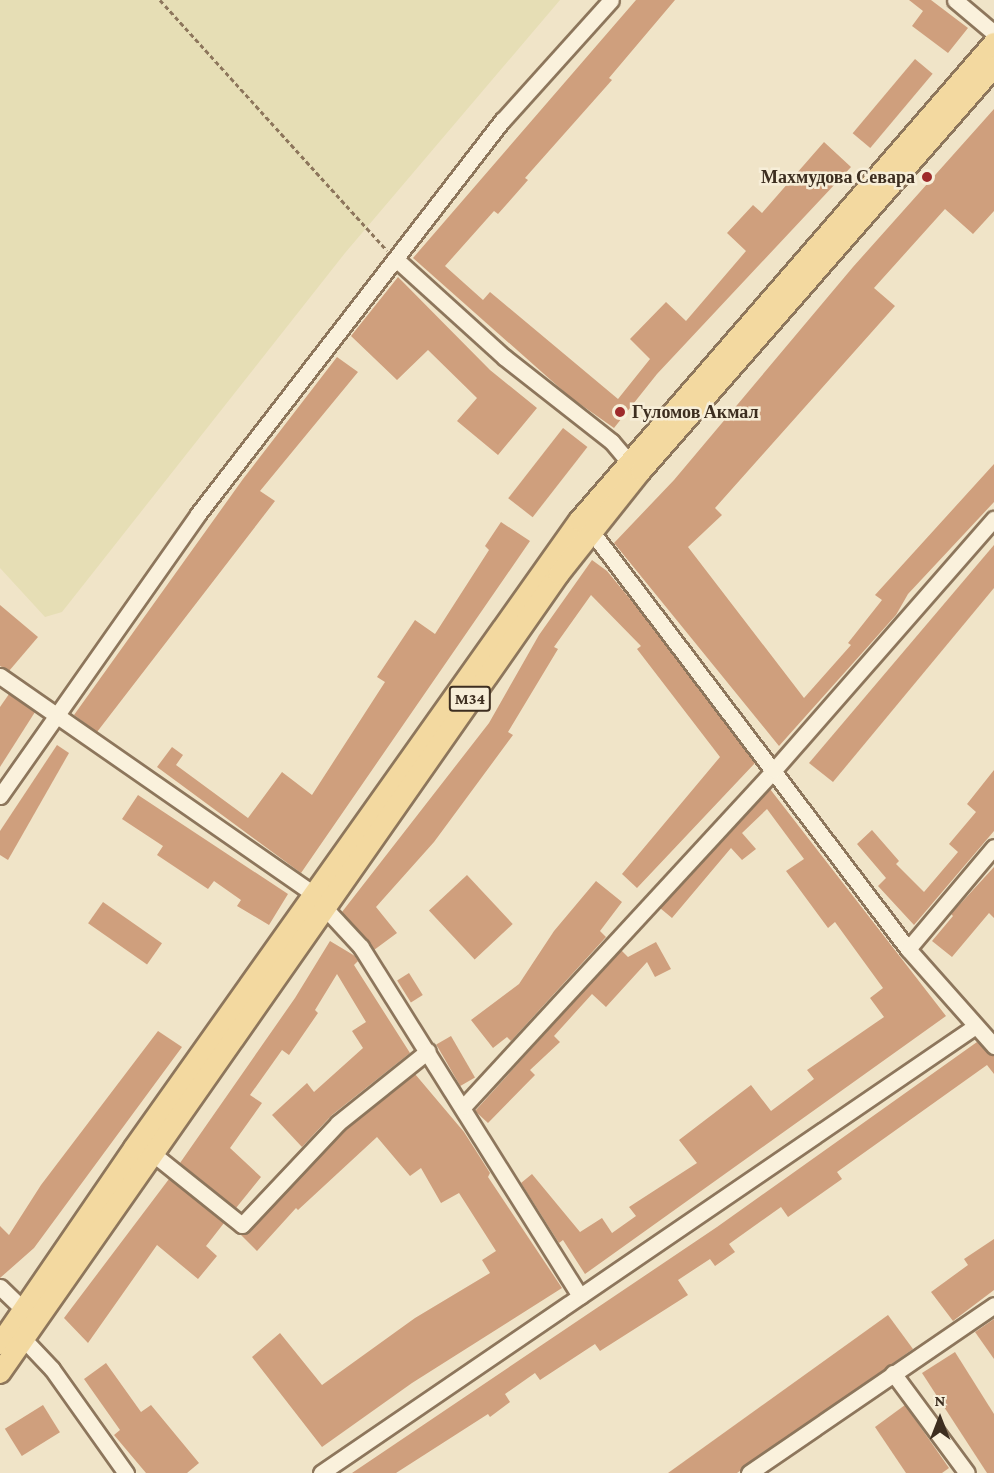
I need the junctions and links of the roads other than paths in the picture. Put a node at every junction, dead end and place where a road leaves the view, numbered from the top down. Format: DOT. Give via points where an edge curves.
graph roads {
  1 [pos="611,0"];
  2 [pos="955,0"];
  3 [pos="994,33"];
  4 [pos="994,43"];
  5 [pos="994,67"];
  6 [pos="397,260"];
  7 [pos="628,461"];
  8 [pos="994,519"];
  9 [pos="592,531"];
  10 [pos="0,676"];
  11 [pos="55,718"];
  12 [pos="774,770"];
  13 [pos="0,796"];
  14 [pos="994,847"];
  15 [pos="319,901"];
  16 [pos="908,949"];
  17 [pos="974,1027"];
  18 [pos="994,1046"];
  19 [pos="428,1051"];
  20 [pos="464,1107"];
  21 [pos="152,1153"];
  22 [pos="0,1287"];
  23 [pos="580,1296"];
  24 [pos="994,1305"];
  25 [pos="24,1310"];
  26 [pos="18,1332"];
  27 [pos="0,1344"];
  28 [pos="0,1373"];
  29 [pos="893,1373"];
  30 [pos="760,1470"];
  31 [pos="126,1473"];
  32 [pos="321,1473"];
  33 [pos="967,1473"];
  1 -- 6 [label="street" via="503,120"];
  2 -- 3 [label="street"];
  4 -- 7 [label="main road, M34"];
  5 -- 9 [label="main road, M34"];
  6 -- 7 [label="street" via="504,357 612,442"];
  6 -- 11 [label="street" via="198,514"];
  7 -- 15 [label="main road, M34" via="547,564"];
  8 -- 12 [label="street"];
  9 -- 12 [label="street"];
  9 -- 15 [label="main road, M34"];
  10 -- 11 [label="street"];
  11 -- 13 [label="street"];
  11 -- 15 [label="street"];
  12 -- 16 [label="street"];
  12 -- 20 [label="street"];
  14 -- 16 [label="street"];
  15 -- 19 [label="street" via="361,947"];
  15 -- 21 [label="main road, M34"];
  15 -- 25 [label="main road, M34"];
  16 -- 17 [label="street"];
  17 -- 18 [label="street"];
  17 -- 23 [label="street"];
  19 -- 20 [label="street"];
  19 -- 21 [label="street" via="338,1123 242,1225"];
  20 -- 23 [label="street"];
  21 -- 26 [label="main road, M34"];
  22 -- 25 [label="street"];
  23 -- 32 [label="street"];
  24 -- 29 [label="street"];
  25 -- 26 [label="main road, M34"];
  26 -- 27 [label="main road, M34"];
  26 -- 28 [label="main road, M34"];
  26 -- 31 [label="street"];
  29 -- 30 [label="street"];
  29 -- 33 [label="street"];
}
